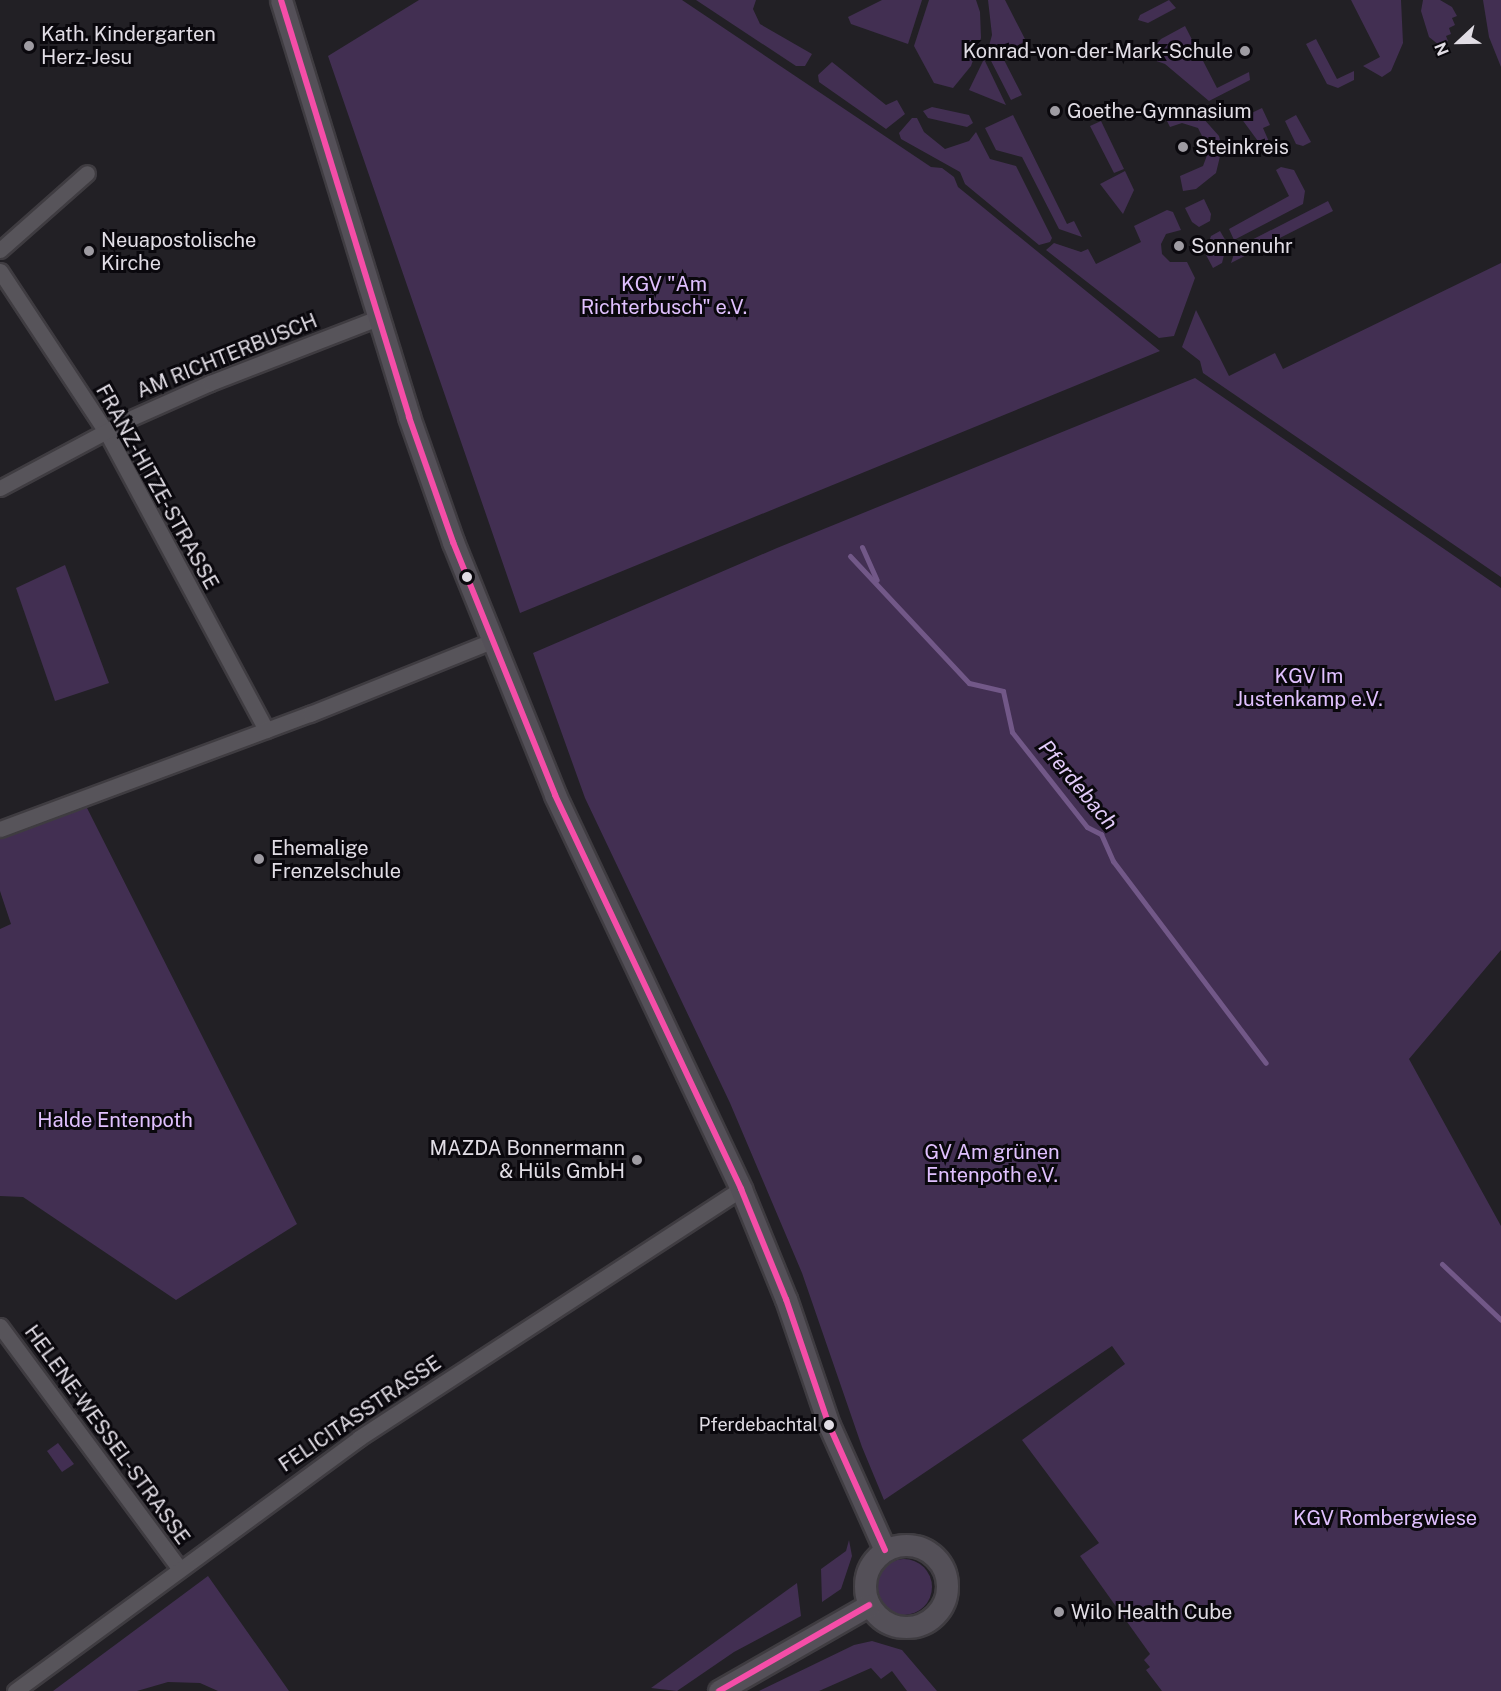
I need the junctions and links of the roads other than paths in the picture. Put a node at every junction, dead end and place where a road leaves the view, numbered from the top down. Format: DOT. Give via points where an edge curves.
graph roads {
  1 [pos="281,0"];
  2 [pos="87,173"];
  3 [pos="0,250"];
  4 [pos="0,271"];
  5 [pos="378,318"];
  6 [pos="107,433"];
  7 [pos="0,488"];
  8 [pos="494,640"];
  9 [pos="266,730"];
  10 [pos="0,828"];
  11 [pos="741,1189"];
  12 [pos="0,1326"];
  13 [pos="885,1550"];
  14 [pos="180,1569"];
  15 [pos="869,1605"];
  16 [pos="15,1691"];
  17 [pos="720,1691"];
  1 -- 5 [label="main road"];
  2 -- 3 [label="street"];
  4 -- 6 [label="street, FRANZ-HITZE-STRASSE"];
  5 -- 6 [label="street, AM RICHTERBUSCH" via="210,382"];
  5 -- 8 [label="main road" via="440,506"];
  6 -- 7 [label="street, AM RICHTERBUSCH"];
  6 -- 9 [label="street, FRANZ-HITZE-STRASSE"];
  8 -- 9 [label="street"];
  8 -- 11 [label="main road" via="555,795"];
  9 -- 10 [label="street"];
  11 -- 13 [label="main road" via="786,1299 829,1425"];
  11 -- 14 [label="street, FELICITASSTRASSE" via="359,1438"];
  12 -- 14 [label="street, HELENE-WESSEL-STRASSE"];
  13 -- 15 [label="main road" via="867,1572 864,1583"];
  13 -- 15 [label="main road" via="915,1546 934,1556 945,1575 946,1596 927,1621 907,1627 885,1622"];
  14 -- 16 [label="street, FELICITASSTRASSE"];
  15 -- 17 [label="main road"];
}
